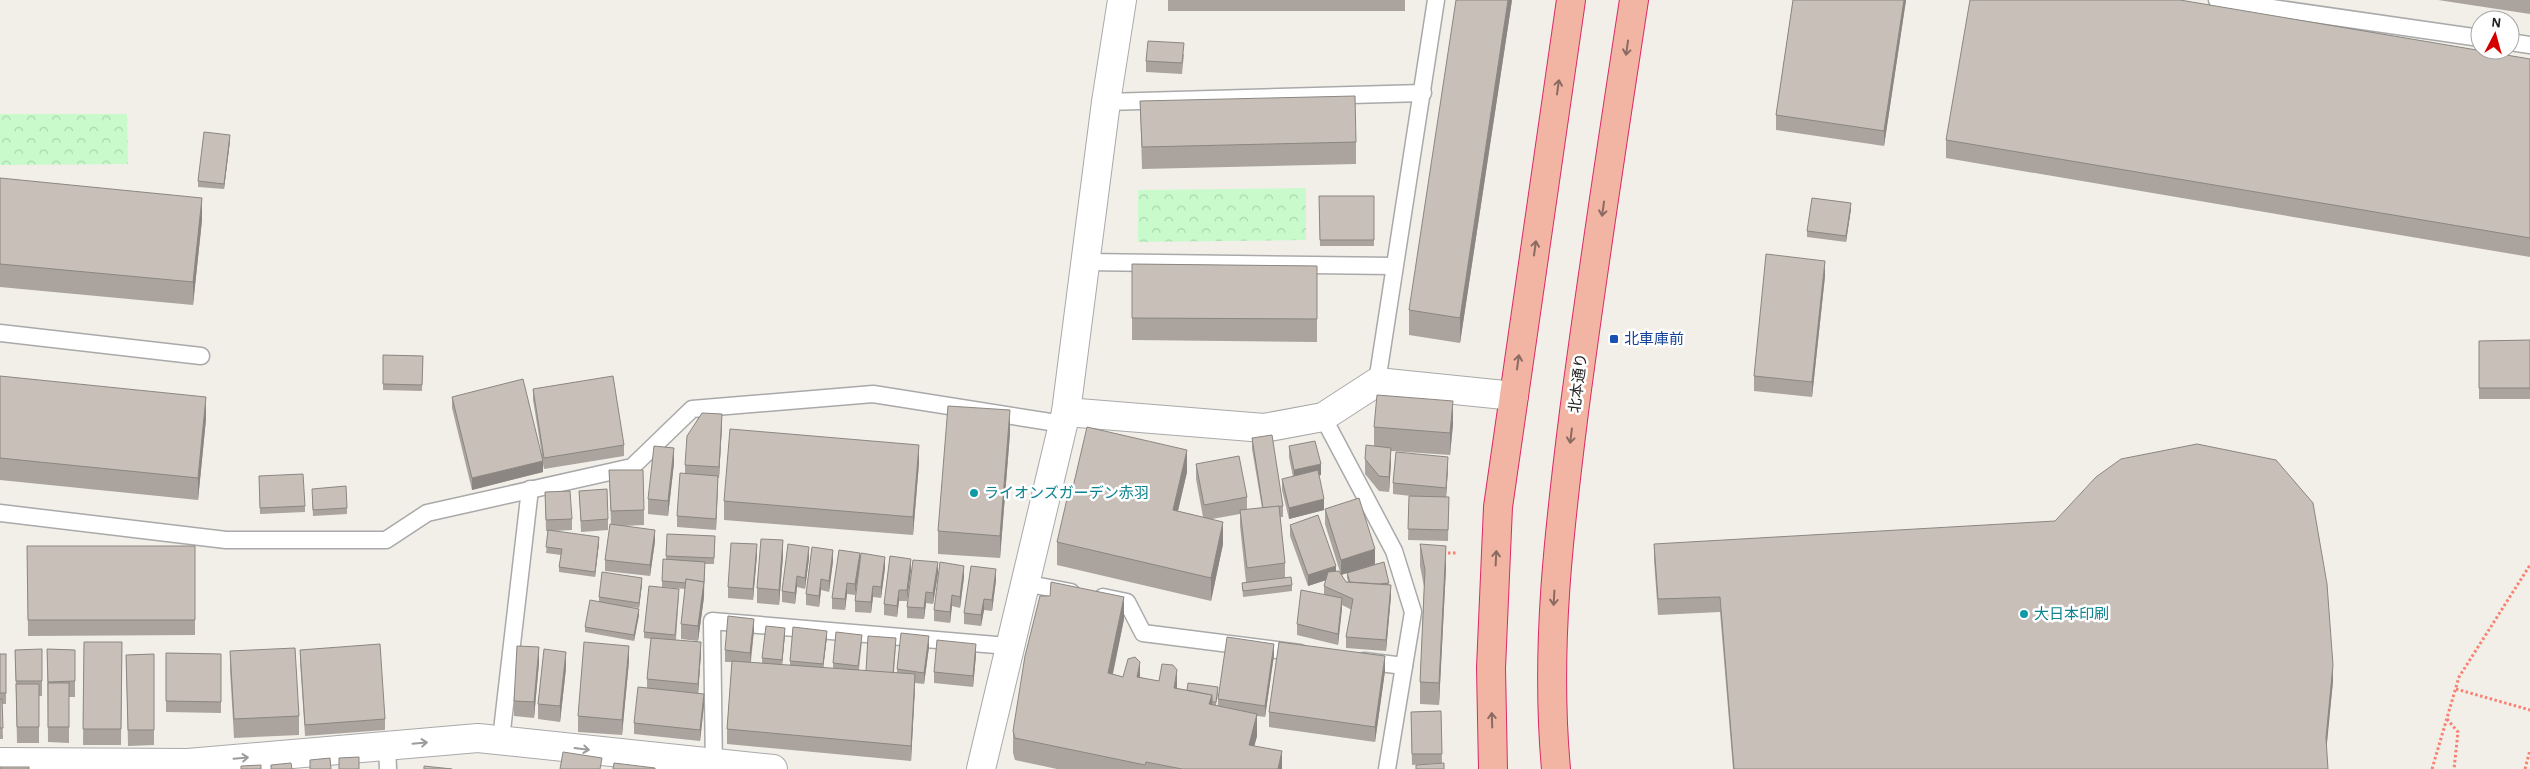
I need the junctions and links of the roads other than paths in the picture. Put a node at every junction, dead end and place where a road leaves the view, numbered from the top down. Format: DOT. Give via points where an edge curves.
graph roads {
  1 [pos="1122,0"];
  2 [pos="1436,0"];
  3 [pos="1570,0"];
  4 [pos="1634,0"];
  5 [pos="2217,0"];
  6 [pos="2470,37"];
  7 [pos="1423,93"];
  8 [pos="1106,102"];
  9 [pos="1085,262"];
  10 [pos="1394,266"];
  11 [pos="0,333"];
  12 [pos="201,356"];
  13 [pos="1377,382"];
  14 [pos="1514,396"];
  15 [pos="1323,416"];
  16 [pos="1064,418"];
  17 [pos="530,489"];
  18 [pos="0,514"];
  19 [pos="1024,583"];
  20 [pos="1008,646"];
  21 [pos="1317,655"];
  22 [pos="1346,658"];
  23 [pos="1404,666"];
  24 [pos="501,740"];
  25 [pos="387,757"];
  26 [pos="0,762"];
  27 [pos="165,766"];
  28 [pos="713,766"];
  29 [pos="773,769"];
  30 [pos="981,769"];
  31 [pos="1388,769"];
  32 [pos="1494,769"];
  33 [pos="1556,769"];
  1 -- 8 [label="street"];
  2 -- 7 [label="lane"];
  14 -- 3 [label="highway, one-way"];
  4 -- 33 [label="highway, 北本通り, one-way" via="1584,336 1555,570 1552,655"];
  5 -- 6 [label="lane"];
  7 -- 8 [label="lane"];
  7 -- 10 [label="lane"];
  8 -- 9 [label="street"];
  9 -- 10 [label="lane"];
  9 -- 16 [label="street"];
  10 -- 13 [label="lane"];
  11 -- 12 [label="lane"];
  13 -- 14 [label="street"];
  13 -- 15 [label="street"];
  32 -- 14 [label="highway, one-way" via="1491,668 1498,507"];
  15 -- 16 [label="street" via="1264,428"];
  15 -- 23 [label="lane" via="1394,550 1413,612"];
  16 -- 17 [label="lane" via="873,394 692,409 632,467"];
  16 -- 19 [label="street"];
  17 -- 18 [label="lane" via="427,512 386,540 226,540"];
  17 -- 24 [label="lane"];
  19 -- 20 [label="street"];
  19 -- 21 [label="lane" via="1126,602 1143,633"];
  20 -- 28 [label="lane" via="712,621"];
  20 -- 30 [label="street"];
  22 -- 23 [label="lane"];
  23 -- 31 [label="lane"];
  25 -- 24 [label="street, one-way" via="478,738"];
  24 -- 28 [label="street, one-way"];
  27 -- 25 [label="street, one-way"];
  26 -- 27 [label="street"];
  28 -- 29 [label="street"];
}
